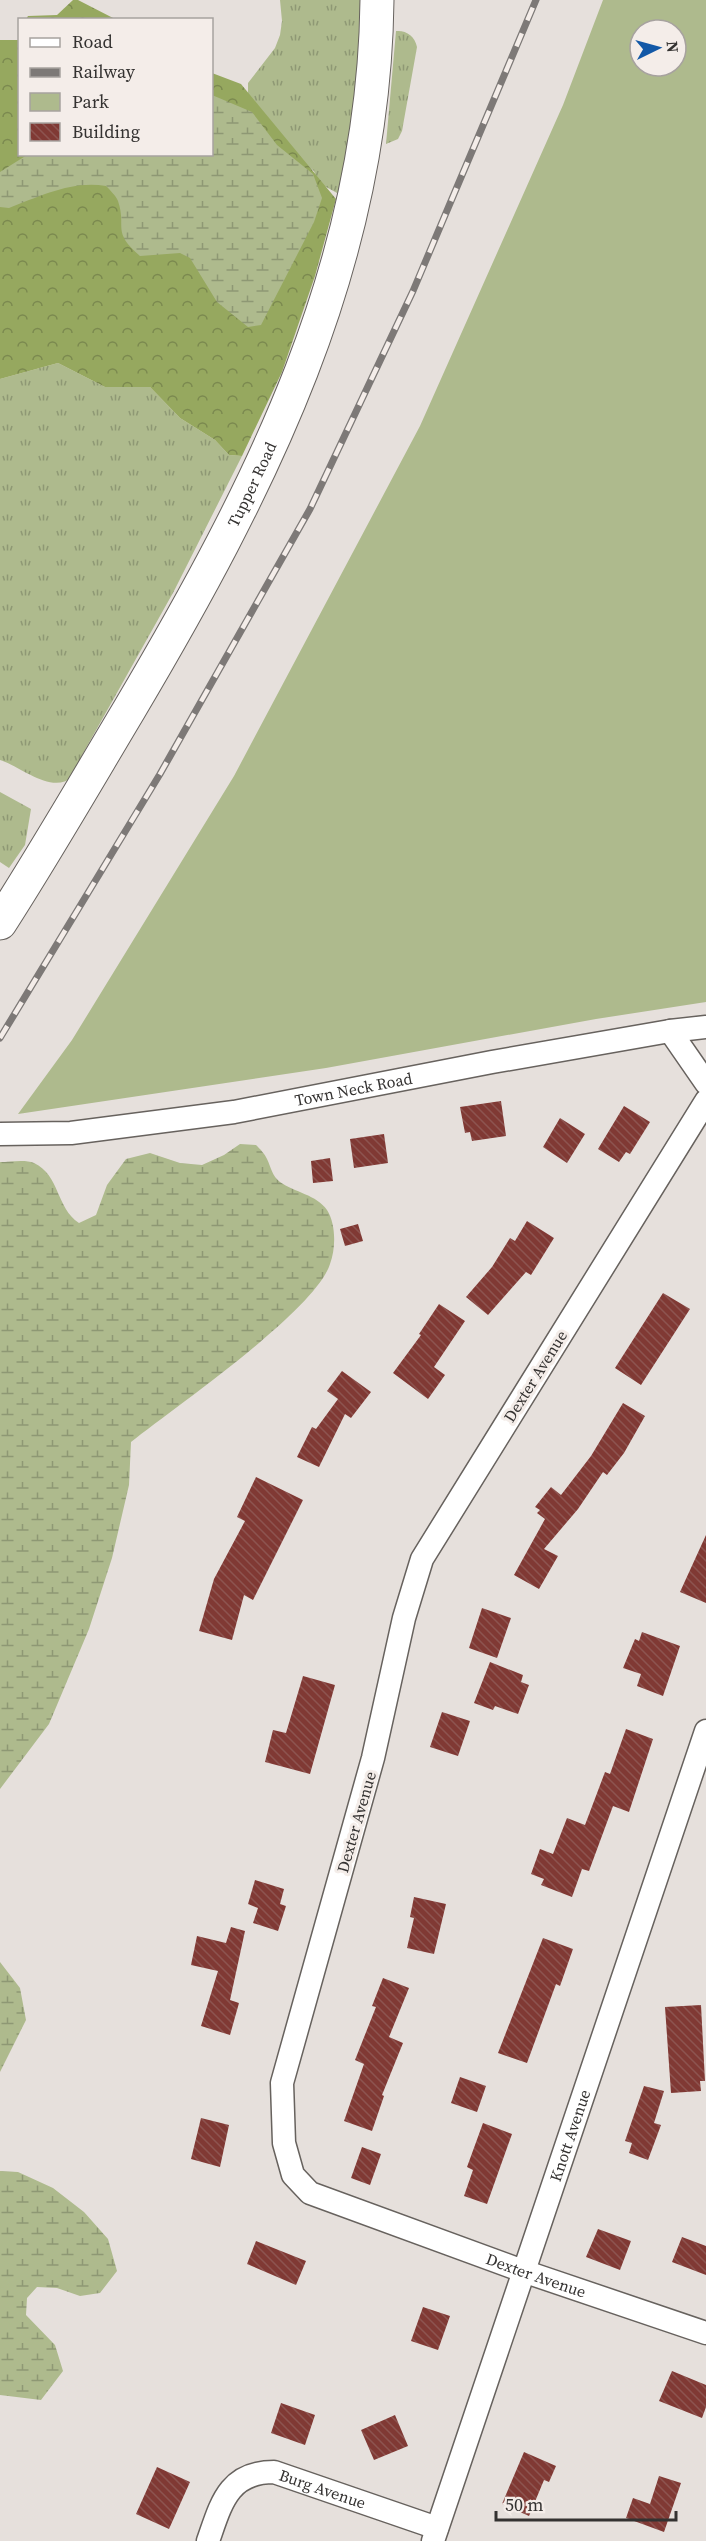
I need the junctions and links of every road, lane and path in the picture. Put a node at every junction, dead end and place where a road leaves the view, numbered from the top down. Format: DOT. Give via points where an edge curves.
graph roads {
  1 [pos="377,0"];
  2 [pos="0,923"];
  3 [pos="706,1027"];
  4 [pos="670,1031"];
  5 [pos="706,1083"];
  6 [pos="706,1101"];
  7 [pos="0,1134"];
  8 [pos="706,1731"];
  9 [pos="523,2271"];
  10 [pos="706,2333"];
  11 [pos="435,2535"];
  12 [pos="208,2541"];
  1 -- 2 [label="main road, Tupper Road" via="370,100 352,213 329,299 280,424 155,666"];
  3 -- 4 [label="street, Town Neck Road"];
  4 -- 5 [label="street"];
  4 -- 7 [label="street, Town Neck Road" via="234,1112 70,1133"];
  6 -- 9 [label="street, Dexter Avenue" via="422,1559 404,1618 370,1770 282,2083 284,2143 292,2175 310,2193"];
  8 -- 9 [label="street, Knott Avenue"];
  9 -- 10 [label="street, Dexter Avenue"];
  9 -- 11 [label="street, Knott Avenue"];
  11 -- 12 [label="street, Burg Avenue" via="274,2472 257,2472 242,2478 230,2490"];
}
